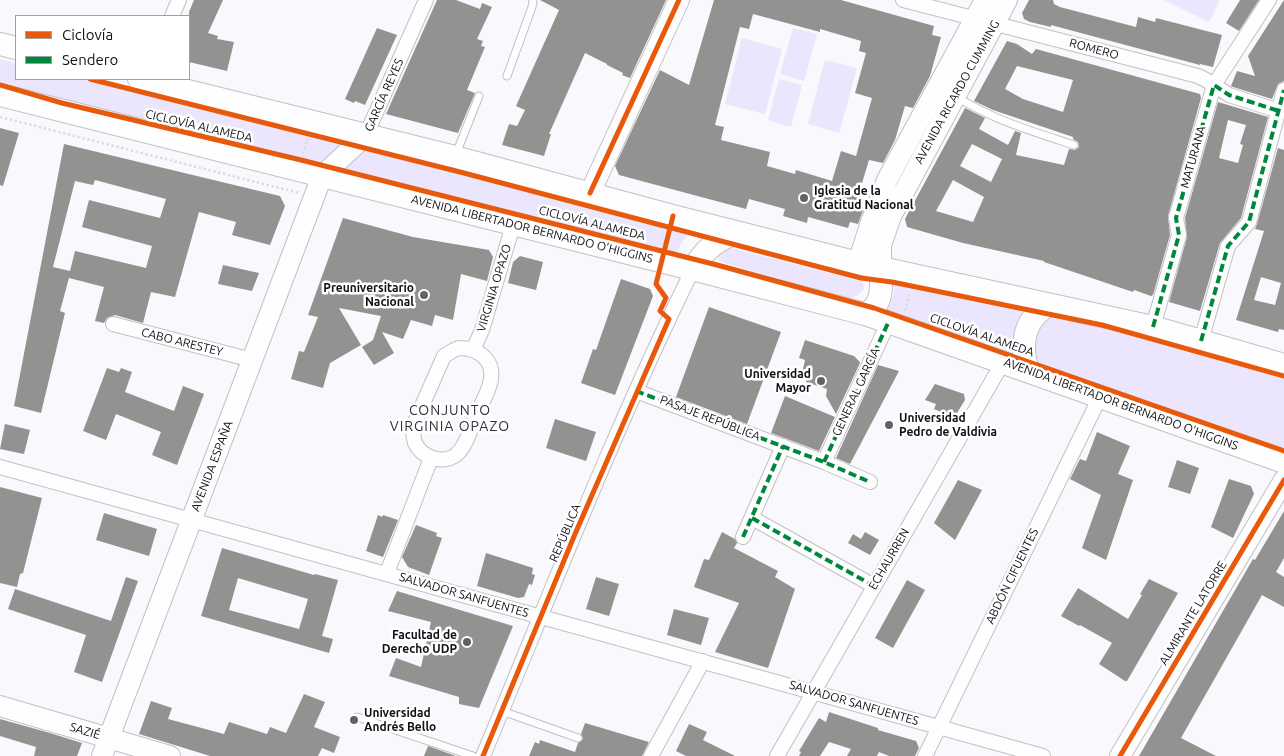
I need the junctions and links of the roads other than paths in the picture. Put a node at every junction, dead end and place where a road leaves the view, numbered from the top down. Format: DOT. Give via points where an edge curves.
graph roads {
  1 [pos="179,0"];
  2 [pos="426,0"];
  3 [pos="532,0"];
  4 [pos="679,0"];
  5 [pos="903,0"];
  6 [pos="985,0"];
  7 [pos="1007,0"];
  8 [pos="1269,0"];
  9 [pos="172,15"];
  10 [pos="975,18"];
  11 [pos="994,24"];
  12 [pos="0,44"];
  13 [pos="15,48"];
  14 [pos="508,76"];
  15 [pos="147,80"];
  16 [pos="1214,85"];
  17 [pos="937,86"];
  18 [pos="1284,90"];
  19 [pos="0,96"];
  20 [pos="479,96"];
  21 [pos="954,96"];
  22 [pos="1279,111"];
  23 [pos="366,135"];
  24 [pos="1074,145"];
  25 [pos="455,157"];
  26 [pos="322,176"];
  27 [pos="590,193"];
  28 [pos="513,225"];
  29 [pos="738,233"];
  30 [pos="858,263"];
  31 [pos="881,268"];
  32 [pos="694,269"];
  33 [pos="1049,305"];
  34 [pos="865,314"];
  35 [pos="889,321"];
  36 [pos="113,324"];
  37 [pos="1152,327"];
  38 [pos="1201,341"];
  39 [pos="473,350"];
  40 [pos="252,360"];
  41 [pos="1003,362"];
  42 [pos="1284,365"];
  43 [pos="1028,371"];
  44 [pos="636,391"];
  45 [pos="1100,397"];
  46 [pos="783,446"];
  47 [pos="431,458"];
  48 [pos="824,462"];
  49 [pos="1284,462"];
  50 [pos="0,467"];
  51 [pos="1284,480"];
  52 [pos="870,482"];
  53 [pos="752,518"];
  54 [pos="192,519"];
  55 [pos="743,537"];
  56 [pos="387,573"];
  57 [pos="874,586"];
  58 [pos="541,616"];
  59 [pos="703,661"];
  60 [pos="813,692"];
  61 [pos="0,706"];
  62 [pos="502,711"];
  63 [pos="357,717"];
  64 [pos="939,727"];
  65 [pos="578,738"];
  66 [pos="106,747"];
  67 [pos="170,756"];
  68 [pos="473,756"];
  69 [pos="483,756"];
  70 [pos="651,756"];
  71 [pos="778,756"];
  72 [pos="925,756"];
  73 [pos="1043,756"];
  74 [pos="1120,756"];
  1 -- 9 [label="street"];
  2 -- 23 [label="street, GARCÍA REYES"];
  3 -- 14 [label="lane"];
  4 -- 27 [label="street"];
  5 -- 10 [label="street, ROMERO"];
  6 -- 10 [label="street, AVENIDA RICARDO CUMMING"];
  7 -- 11 [label="street, AVENIDA RICARDO CUMMING"];
  8 -- 16 [label="street, MATURANA"];
  10 -- 11 [label="street, ROMERO"];
  10 -- 17 [label="street, AVENIDA RICARDO CUMMING"];
  11 -- 16 [label="street, ROMERO" via="1198,76"];
  11 -- 21 [label="street, AVENIDA RICARDO CUMMING"];
  12 -- 13 [label="main road"];
  15 -- 23 [label="main road"];
  16 -- 22 [label="street, ROMERO" via="1229,95"];
  16 -- 37 [label="street, MATURANA" via="1176,218 1179,235"];
  17 -- 21 [label="street"];
  17 -- 30 [label="street, AVENIDA RICARDO CUMMING" via="884,186"];
  18 -- 22 [label="street"];
  19 -- 26 [label="main road, AVENIDA LIBERTADOR BERNARDO O'HIGGINS"];
  20 -- 25 [label="lane"];
  21 -- 24 [label="lane" via="1017,126"];
  21 -- 31 [label="street, AVENIDA RICARDO CUMMING" via="886,226 880,248"];
  22 -- 38 [label="street" via="1248,222 1228,246"];
  23 -- 25 [label="main road"];
  23 -- 26 [label="street, GARCÍA REYES"];
  25 -- 27 [label="main road"];
  26 -- 28 [label="main road, AVENIDA LIBERTADOR BERNARDO O'HIGGINS"];
  26 -- 40 [label="street, AVENIDA ESPAÑA"];
  27 -- 29 [label="main road"];
  28 -- 32 [label="main road, AVENIDA LIBERTADOR BERNARDO O'HIGGINS"];
  28 -- 39 [label="street, VIRGINIA OPAZO"];
  29 -- 30 [label="main road"];
  29 -- 32 [label="main road" via="728,235 711,246"];
  30 -- 31 [label="main road"];
  31 -- 33 [label="main road"];
  31 -- 34 [label="main road" via="879,301"];
  32 -- 34 [label="main road, AVENIDA LIBERTADOR BERNARDO O'HIGGINS"];
  32 -- 44 [label="street, REPÚBLICA"];
  33 -- 37 [label="main road"];
  33 -- 43 [label="main road" via="1032,318 1025,333"];
  34 -- 35 [label="main road, AVENIDA LIBERTADOR BERNARDO O'HIGGINS"];
  35 -- 41 [label="main road, AVENIDA LIBERTADOR BERNARDO O'HIGGINS"];
  35 -- 48 [label="street, GENERAL GARCÍA"];
  36 -- 40 [label="street, CABO ARESTEY"];
  37 -- 38 [label="main road"];
  38 -- 42 [label="main road"];
  39 -- 47 [label="street" via="459,348 444,356 414,424 416,444"];
  39 -- 47 [label="street" via="491,367 491,382 458,454 443,459"];
  40 -- 54 [label="street, AVENIDA ESPAÑA"];
  41 -- 43 [label="main road, AVENIDA LIBERTADOR BERNARDO O'HIGGINS"];
  41 -- 57 [label="street, ECHAURREN"];
  43 -- 45 [label="main road, AVENIDA LIBERTADOR BERNARDO O'HIGGINS"];
  44 -- 46 [label="street, PASAJE REPÚBLICA"];
  44 -- 58 [label="street, REPÚBLICA"];
  45 -- 49 [label="main road, AVENIDA LIBERTADOR BERNARDO O'HIGGINS"];
  45 -- 64 [label="street, ABDÓN CIFUENTES"];
  46 -- 48 [label="street, PASAJE REPÚBLICA"];
  46 -- 53 [label="street"];
  47 -- 56 [label="street"];
  48 -- 52 [label="street, PASAJE REPÚBLICA"];
  50 -- 54 [label="street, SALVADOR SANFUENTES"];
  51 -- 74 [label="street, ALMIRANTE LATORRE"];
  53 -- 55 [label="street"];
  53 -- 57 [label="street"];
  54 -- 56 [label="street, SALVADOR SANFUENTES"];
  54 -- 66 [label="street, AVENIDA ESPAÑA"];
  56 -- 58 [label="street, SALVADOR SANFUENTES"];
  57 -- 60 [label="street, ECHAURREN"];
  58 -- 59 [label="street, SALVADOR SANFUENTES"];
  58 -- 62 [label="street, REPÚBLICA"];
  59 -- 60 [label="street, SALVADOR SANFUENTES"];
  59 -- 70 [label="street"];
  60 -- 64 [label="street, SALVADOR SANFUENTES"];
  60 -- 71 [label="street, ECHAURREN"];
  61 -- 66 [label="street, SAZIÉ"];
  62 -- 65 [label="lane"];
  62 -- 69 [label="street, REPÚBLICA"];
  63 -- 68 [label="lane"];
  64 -- 72 [label="street, ABDÓN CIFUENTES"];
  64 -- 73 [label="street, SALVADOR SANFUENTES"];
  66 -- 67 [label="street, SAZIÉ"];
}
